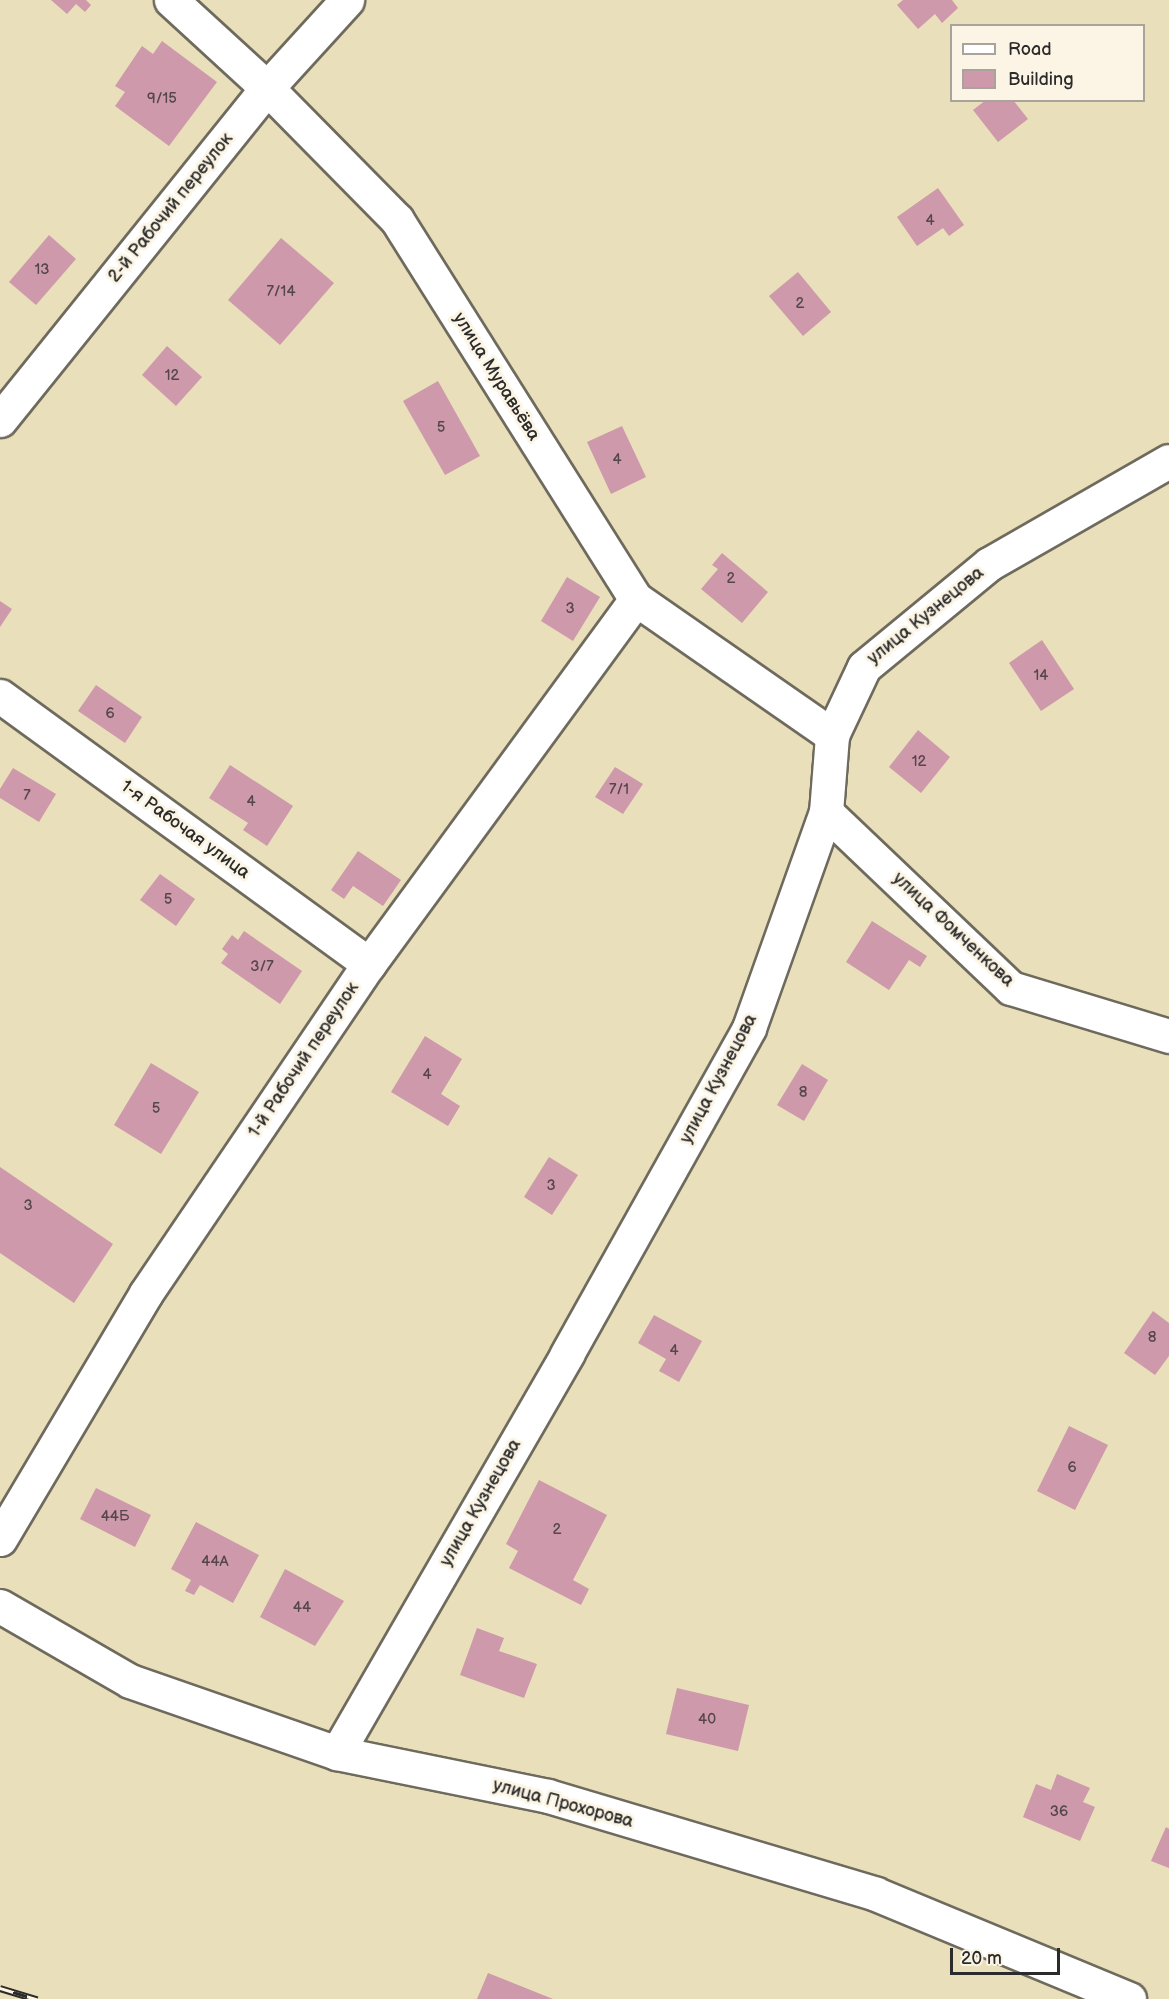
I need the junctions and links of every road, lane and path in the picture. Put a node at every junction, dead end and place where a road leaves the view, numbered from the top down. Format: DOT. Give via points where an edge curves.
graph roads {
  1 [pos="171,0"];
  2 [pos="347,0"];
  3 [pos="267,88"];
  4 [pos="0,420"];
  5 [pos="1169,461"];
  6 [pos="636,599"];
  7 [pos="0,696"];
  8 [pos="832,735"];
  9 [pos="826,812"];
  10 [pos="369,964"];
  11 [pos="1169,1036"];
  12 [pos="0,1539"];
  13 [pos="0,1606"];
  14 [pos="337,1753"];
  15 [pos="1129,1999"];
  1 -- 3 [label="street, улица Муравьёва"];
  2 -- 3 [label="street, 2-й Рабочий переулок"];
  3 -- 4 [label="street, 2-й Рабочий переулок"];
  3 -- 6 [label="street, улица Муравьёва" via="397,220"];
  5 -- 8 [label="street, улица Кузнецова" via="989,564 864,667"];
  6 -- 8 [label="street, улица Муравьёва"];
  6 -- 10 [label="street, 1-й Рабочий переулок"];
  7 -- 10 [label="street, 1-я Рабочая улица"];
  8 -- 9 [label="street, улица Кузнецова"];
  9 -- 11 [label="street, улица Фомченкова" via="1011,988"];
  9 -- 14 [label="street, улица Кузнецова" via="749,1028"];
  10 -- 12 [label="street, 1-й Рабочий переулок" via="146,1293"];
  13 -- 14 [label="street, улица Прохорова" via="130,1680"];
  14 -- 15 [label="street, улица Прохорова" via="548,1796 876,1894"];
}
